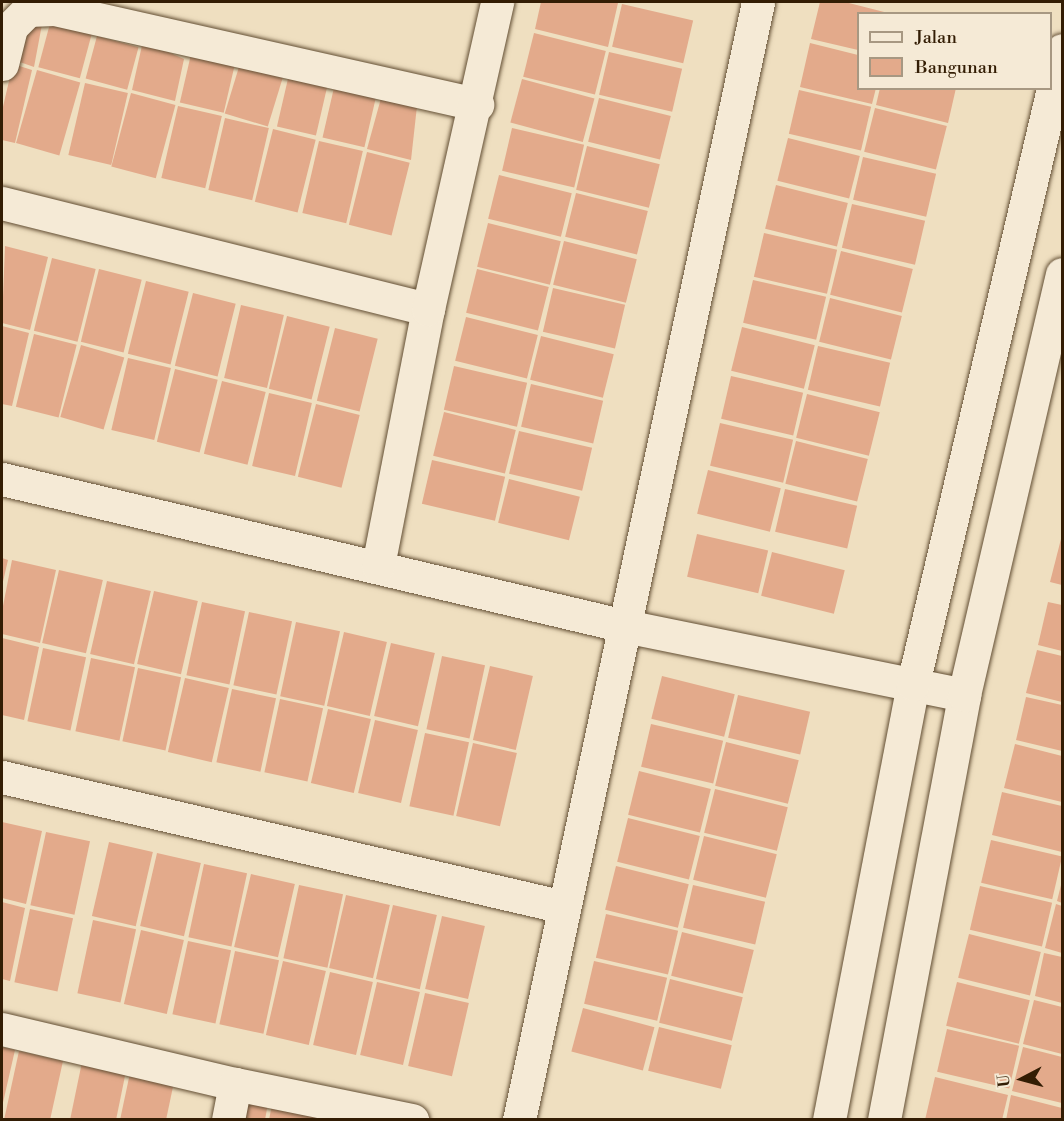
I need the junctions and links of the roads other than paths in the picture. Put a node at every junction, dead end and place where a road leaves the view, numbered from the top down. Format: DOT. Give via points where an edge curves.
graph roads {
  1 [pos="497,2"];
  2 [pos="758,2"];
  3 [pos="1062,50"];
  4 [pos="2,64"];
  5 [pos="477,104"];
  6 [pos="2,203"];
  7 [pos="1062,274"];
  8 [pos="429,309"];
  9 [pos="1052,361"];
  10 [pos="2,479"];
  11 [pos="378,566"];
  12 [pos="625,627"];
  13 [pos="913,684"];
  14 [pos="964,695"];
  15 [pos="2,777"];
  16 [pos="564,907"];
  17 [pos="2,1029"];
  18 [pos="235,1084"];
  19 [pos="228,1119"];
  20 [pos="412,1119"];
  21 [pos="519,1119"];
  22 [pos="829,1119"];
  23 [pos="884,1119"];
  1 -- 5 [label="street"];
  2 -- 12 [label="street"];
  3 -- 13 [label="street"];
  4 -- 5 [label="street" via="11,27 28,10 54,9"];
  5 -- 8 [label="street"];
  6 -- 8 [label="street"];
  7 -- 9 [label="street"];
  8 -- 11 [label="street"];
  9 -- 14 [label="street"];
  10 -- 11 [label="street"];
  11 -- 12 [label="street"];
  12 -- 13 [label="street"];
  12 -- 16 [label="street"];
  13 -- 14 [label="street"];
  13 -- 22 [label="street"];
  14 -- 23 [label="street"];
  15 -- 16 [label="street"];
  16 -- 21 [label="street"];
  17 -- 18 [label="street"];
  18 -- 19 [label="street"];
  18 -- 20 [label="street"];
}
